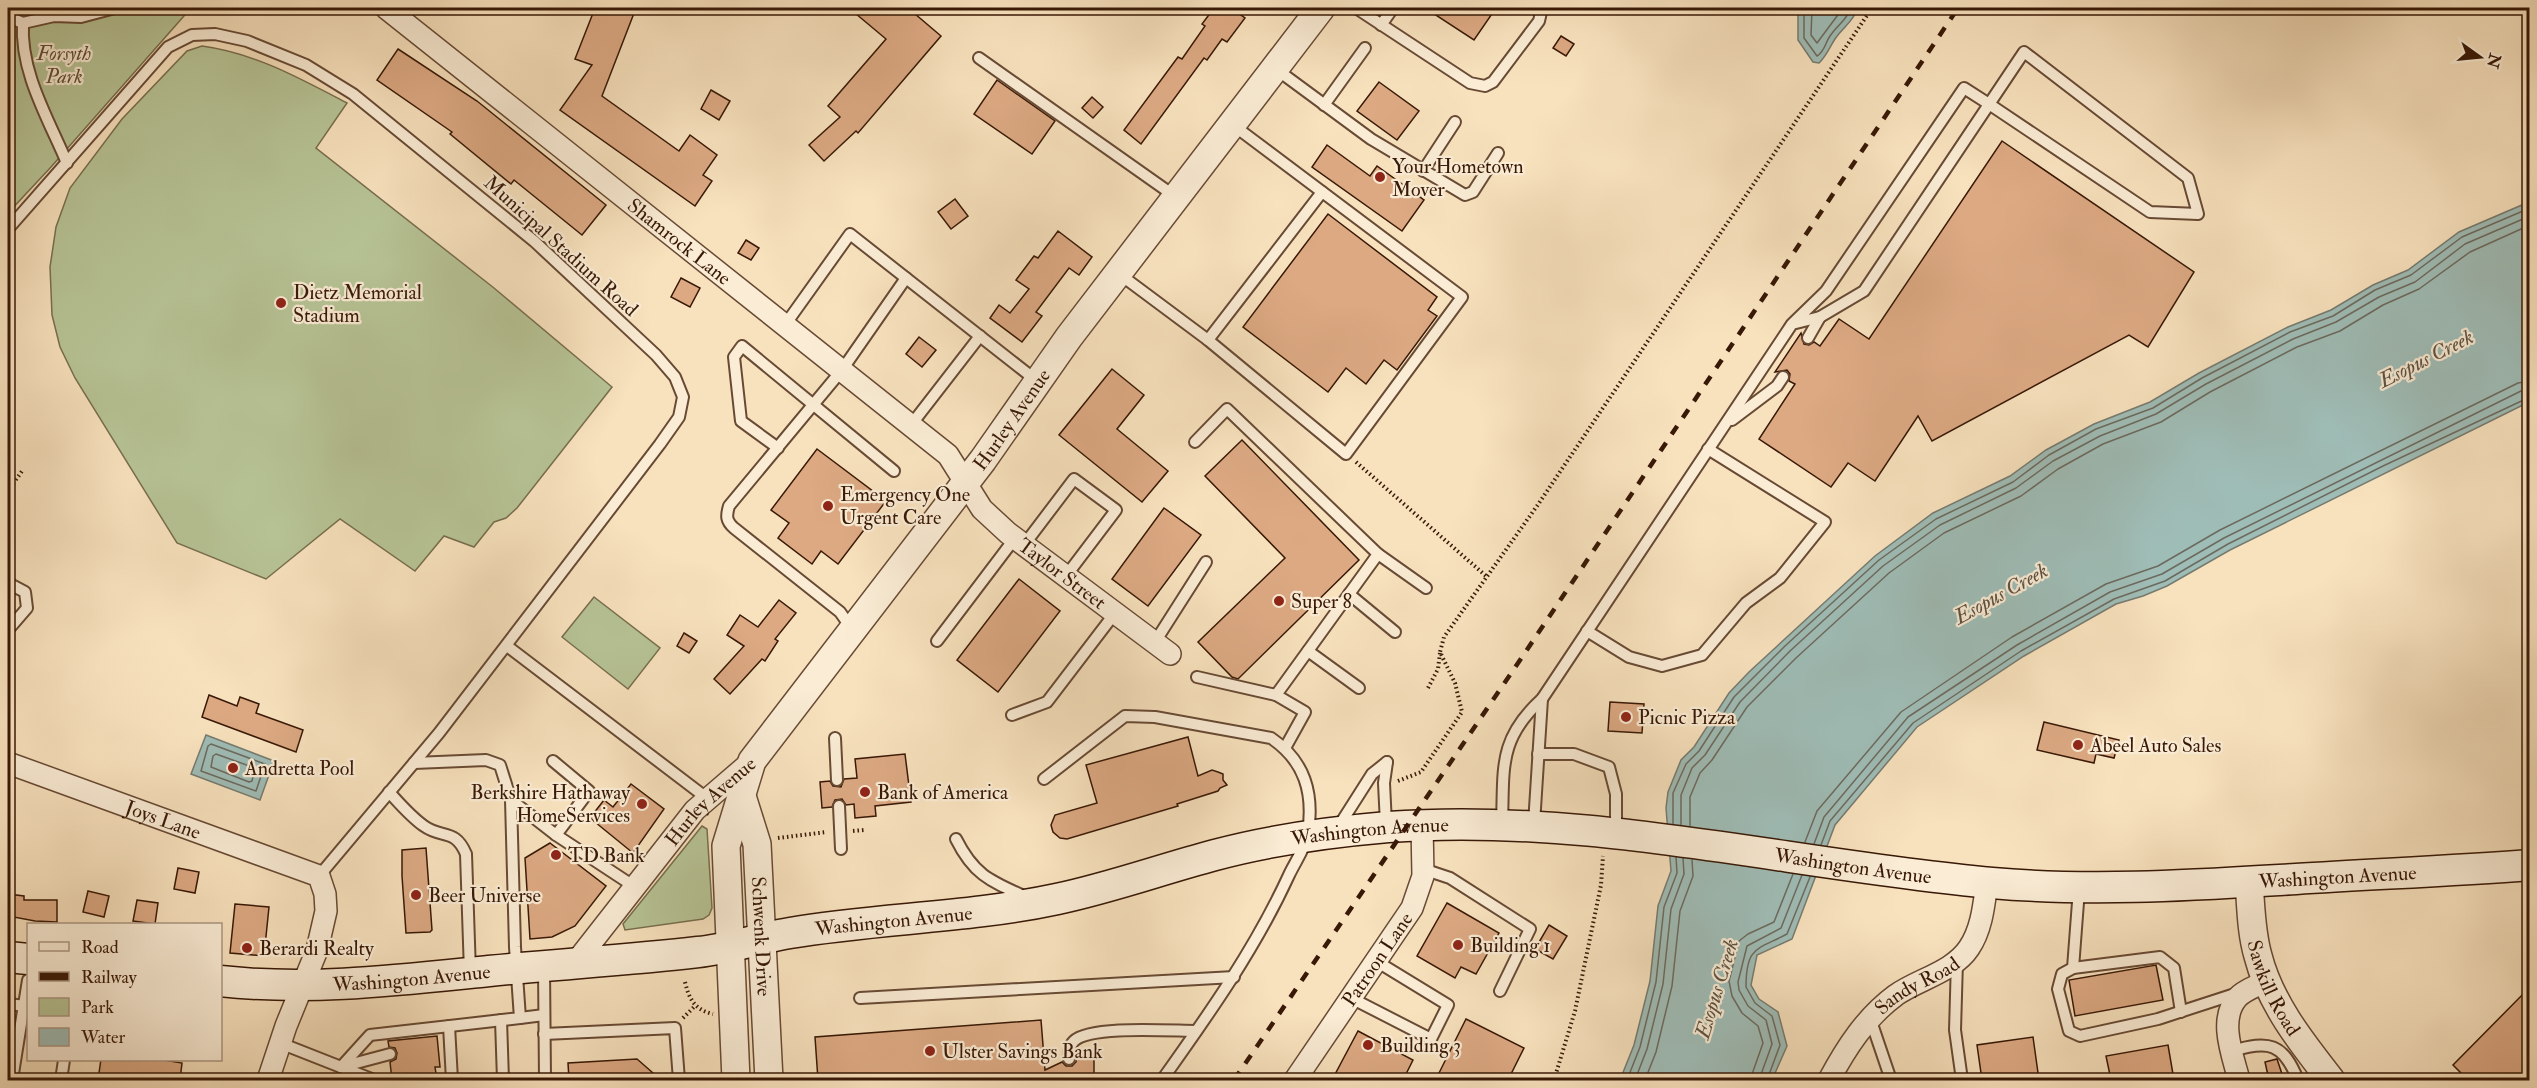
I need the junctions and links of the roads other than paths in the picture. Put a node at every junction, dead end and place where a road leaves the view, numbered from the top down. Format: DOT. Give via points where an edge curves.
graph roads {
  1 [pos="116,8"];
  2 [pos="386,8"];
  3 [pos="1321,8"];
  4 [pos="1356,8"];
  5 [pos="1393,8"];
  6 [pos="1542,8"];
  7 [pos="8,17"];
  8 [pos="23,23"];
  9 [pos="1381,25"];
  10 [pos="1365,48"];
  11 [pos="979,58"];
  12 [pos="1276,69"];
  13 [pos="1989,104"];
  14 [pos="1324,105"];
  15 [pos="1455,122"];
  16 [pos="1233,125"];
  17 [pos="1498,153"];
  18 [pos="67,163"];
  19 [pos="1423,171"];
  20 [pos="1322,192"];
  21 [pos="1177,197"];
  22 [pos="8,228"];
  23 [pos="1118,273"];
  24 [pos="906,278"];
  25 [pos="1820,317"];
  26 [pos="1792,324"];
  27 [pos="785,325"];
  28 [pos="980,336"];
  29 [pos="1808,338"];
  30 [pos="1208,340"];
  31 [pos="842,370"];
  32 [pos="1783,377"];
  33 [pos="1037,381"];
  34 [pos="813,406"];
  35 [pos="911,425"];
  36 [pos="1724,425"];
  37 [pos="1195,442"];
  38 [pos="778,448"];
  39 [pos="1708,449"];
  40 [pos="894,471"];
  41 [pos="965,483"];
  42 [pos="1019,542"];
  43 [pos="1378,554"];
  44 [pos="1206,562"];
  45 [pos="1066,576"];
  46 [pos="8,583"];
  47 [pos="1426,588"];
  48 [pos="1349,594"];
  49 [pos="1115,613"];
  50 [pos="852,629"];
  51 [pos="8,630"];
  52 [pos="1587,631"];
  53 [pos="1395,632"];
  54 [pos="938,641"];
  55 [pos="507,646"];
  56 [pos="1162,648"];
  57 [pos="1308,651"];
  58 [pos="1197,677"];
  59 [pos="1359,688"];
  60 [pos="1276,695"];
  61 [pos="1542,699"];
  62 [pos="1012,715"];
  63 [pos="835,738"];
  64 [pos="1285,748"];
  65 [pos="1538,754"];
  66 [pos="553,761"];
  67 [pos="752,761"];
  68 [pos="8,763"];
  69 [pos="414,763"];
  70 [pos="1044,779"];
  71 [pos="837,780"];
  72 [pos="389,792"];
  73 [pos="741,793"];
  74 [pos="708,799"];
  75 [pos="511,800"];
  76 [pos="839,806"];
  77 [pos="1422,825"];
  78 [pos="1502,826"];
  79 [pos="1386,827"];
  80 [pos="1534,827"];
  81 [pos="1321,834"];
  82 [pos="1620,835"];
  83 [pos="556,836"];
  84 [pos="956,838"];
  85 [pos="841,849"];
  86 [pos="2529,865"];
  87 [pos="1423,869"];
  88 [pos="319,876"];
  89 [pos="1987,882"];
  90 [pos="2249,882"];
  91 [pos="635,887"];
  92 [pos="2079,887"];
  93 [pos="1040,903"];
  94 [pos="762,939"];
  95 [pos="730,946"];
  96 [pos="8,957"];
  97 [pos="27,959"];
  98 [pos="1376,961"];
  99 [pos="1957,961"];
  100 [pos="576,962"];
  101 [pos="530,966"];
  102 [pos="2073,968"];
  103 [pos="470,972"];
  104 [pos="1234,977"];
  105 [pos="222,981"];
  106 [pos="304,983"];
  107 [pos="2256,986"];
  108 [pos="1500,991"];
  109 [pos="27,993"];
  110 [pos="860,998"];
  111 [pos="1351,998"];
  112 [pos="8,1004"];
  113 [pos="26,1006"];
  114 [pos="2181,1012"];
  115 [pos="544,1015"];
  116 [pos="520,1018"];
  117 [pos="1870,1018"];
  118 [pos="501,1020"];
  119 [pos="449,1026"];
  120 [pos="1196,1031"];
  121 [pos="544,1034"];
  122 [pos="280,1043"];
  123 [pos="450,1047"];
  124 [pos="438,1049"];
  125 [pos="2232,1051"];
  126 [pos="390,1054"];
  127 [pos="1069,1059"];
  128 [pos="64,1061"];
  129 [pos="340,1067"];
  130 [pos="12,1080"];
  131 [pos="61,1080"];
  132 [pos="268,1080"];
  133 [pos="374,1080"];
  134 [pos="452,1080"];
  135 [pos="503,1080"];
  136 [pos="546,1080"];
  137 [pos="679,1080"];
  138 [pos="736,1080"];
  139 [pos="769,1080"];
  140 [pos="1162,1080"];
  141 [pos="1295,1080"];
  142 [pos="1829,1080"];
  143 [pos="1891,1080"];
  144 [pos="1962,1080"];
  145 [pos="2240,1080"];
  146 [pos="2298,1080"];
  147 [pos="2331,1080"];
  1 -- 8 [label="lane" via="81,17 54,16"];
  2 -- 27 [label="street, Shamrock Lane"];
  3 -- 12 [label="street, Hurley Avenue"];
  4 -- 9 [label="lane"];
  5 -- 9 [label="lane"];
  6 -- 9 [label="lane" via="1539,21 1513,58 1485,86 1470,83"];
  7 -- 8 [label="lane"];
  8 -- 18 [label="lane" via="28,74"];
  10 -- 14 [label="lane"];
  11 -- 21 [label="lane"];
  12 -- 14 [label="lane"];
  12 -- 16 [label="street, Hurley Avenue"];
  13 -- 13 [label="lane" via="2150,212 2198,214 2188,178 2024,52"];
  13 -- 25 [label="lane" via="1864,291"];
  13 -- 26 [label="lane" via="1964,88 1826,291"];
  14 -- 19 [label="lane"];
  15 -- 19 [label="lane"];
  16 -- 20 [label="lane"];
  16 -- 21 [label="street, Hurley Avenue"];
  17 -- 19 [label="lane" via="1468,195"];
  18 -- 22 [label="lane, Municipal Stadium Road"];
  18 -- 55 [label="lane, Municipal Stadium Road" via="168,47 192,35 215,34 247,41 306,65 353,94 534,242 656,355 675,377 683,397 679,417"];
  20 -- 30 [label="lane"];
  20 -- 30 [label="lane" via="1462,297 1346,454"];
  21 -- 23 [label="street, Hurley Avenue"];
  23 -- 30 [label="lane"];
  23 -- 33 [label="street, Hurley Avenue"];
  24 -- 27 [label="lane" via="850,234"];
  24 -- 28 [label="lane"];
  24 -- 31 [label="lane"];
  25 -- 26 [label="lane"];
  25 -- 29 [label="lane"];
  26 -- 36 [label="lane"];
  27 -- 31 [label="street, Shamrock Lane"];
  28 -- 33 [label="lane"];
  28 -- 35 [label="lane"];
  31 -- 34 [label="lane"];
  31 -- 35 [label="street, Shamrock Lane"];
  32 -- 36 [label="lane" via="1777,386"];
  33 -- 41 [label="street, Hurley Avenue"];
  34 -- 38 [label="lane"];
  34 -- 38 [label="lane" via="742,346 734,357 741,421"];
  34 -- 40 [label="lane"];
  35 -- 41 [label="street, Shamrock Lane" via="948,455"];
  36 -- 39 [label="lane"];
  37 -- 43 [label="lane" via="1227,409"];
  38 -- 50 [label="lane" via="729,506 728,523 840,612"];
  39 -- 52 [label="lane"];
  39 -- 52 [label="lane" via="1825,522 1780,578 1746,603 1702,655 1662,666 1629,657"];
  41 -- 42 [label="street, Taylor Street" via="982,509"];
  41 -- 50 [label="street, Hurley Avenue"];
  42 -- 45 [label="street, Taylor Street"];
  42 -- 45 [label="lane" via="1074,479 1116,510"];
  42 -- 54 [label="lane"];
  43 -- 47 [label="lane"];
  43 -- 48 [label="lane"];
  44 -- 56 [label="lane"];
  45 -- 49 [label="street, Taylor Street"];
  46 -- 51 [label="lane" via="25,592 27,608"];
  48 -- 53 [label="lane"];
  48 -- 57 [label="lane"];
  49 -- 56 [label="street, Taylor Street"];
  49 -- 62 [label="lane" via="1047,702"];
  50 -- 67 [label="street, Hurley Avenue"];
  52 -- 61 [label="lane"];
  55 -- 69 [label="lane, Municipal Stadium Road"];
  55 -- 74 [label="lane"];
  57 -- 59 [label="lane"];
  57 -- 60 [label="lane"];
  58 -- 60 [label="lane"];
  60 -- 64 [label="lane" via="1305,712"];
  61 -- 65 [label="lane"];
  61 -- 78 [label="lane" via="1523,716 1505,754"];
  63 -- 71 [label="lane"];
  64 -- 70 [label="lane" via="1270,738 1155,717 1125,716"];
  64 -- 81 [label="lane" via="1302,769"];
  65 -- 80 [label="lane"];
  65 -- 82 [label="lane" via="1574,754 1609,767"];
  66 -- 83 [label="lane" via="589,791"];
  67 -- 73 [label="street, Schwenk Drive"];
  67 -- 74 [label="street, Hurley Avenue"];
  68 -- 88 [label="street, Joys Lane"];
  69 -- 72 [label="lane, Municipal Stadium Road"];
  69 -- 75 [label="lane" via="493,762 500,765"];
  72 -- 88 [label="lane, Municipal Stadium Road"];
  72 -- 103 [label="lane" via="427,829 455,837 462,845 466,854"];
  73 -- 94 [label="street, Schwenk Drive" via="757,844"];
  73 -- 95 [label="street, Schwenk Drive" via="726,846"];
  74 -- 91 [label="street, Hurley Avenue"];
  75 -- 83 [label="lane"];
  75 -- 101 [label="lane"];
  76 -- 85 [label="lane"];
  77 -- 78 [label="main road, Washington Avenue"];
  77 -- 79 [label="main road, Washington Avenue"];
  77 -- 87 [label="street, Patroon Lane"];
  78 -- 80 [label="main road, Washington Avenue"];
  79 -- 81 [label="main road, Washington Avenue"];
  79 -- 81 [label="lane" via="1387,762"];
  80 -- 82 [label="main road, Washington Avenue"];
  81 -- 93 [label="main road, Washington Avenue" via="1212,856"];
  81 -- 104 [label="lane"];
  82 -- 89 [label="main road, Washington Avenue"];
  83 -- 91 [label="lane"];
  84 -- 93 [label="lane" via="967,860 979,872"];
  86 -- 90 [label="main road, Washington Avenue"];
  87 -- 98 [label="street, Patroon Lane" via="1412,908"];
  87 -- 108 [label="lane" via="1450,878 1530,929"];
  88 -- 106 [label="street" via="326,911"];
  89 -- 92 [label="main road, Washington Avenue"];
  89 -- 99 [label="street, Sandy Road" via="1977,933"];
  90 -- 92 [label="main road, Washington Avenue"];
  90 -- 107 [label="street, Sawkill Road" via="2258,957"];
  91 -- 100 [label="street, Hurley Avenue"];
  92 -- 102 [label="lane"];
  93 -- 94 [label="main road, Washington Avenue"];
  94 -- 95 [label="main road, Washington Avenue"];
  94 -- 139 [label="street, Schwenk Drive"];
  95 -- 100 [label="main road, Washington Avenue"];
  95 -- 138 [label="street, Schwenk Drive"];
  96 -- 97 [label="main road"];
  98 -- 111 [label="street, Patroon Lane"];
  98 -- 111 [label="lane" via="1448,1005 1431,1039"];
  99 -- 117 [label="street, Sandy Road" via="1897,994"];
  99 -- 144 [label="lane" via="1955,1030"];
  100 -- 101 [label="main road, Washington Avenue"];
  101 -- 103 [label="main road, Washington Avenue"];
  101 -- 115 [label="lane"];
  101 -- 116 [label="lane"];
  102 -- 114 [label="lane" via="2160,957 2174,968"];
  102 -- 114 [label="lane" via="2062,974 2058,989 2069,1031 2080,1036"];
  103 -- 106 [label="main road, Washington Avenue" via="361,983"];
  104 -- 110 [label="lane"];
  104 -- 120 [label="lane"];
  105 -- 106 [label="main road, Washington Avenue"];
  106 -- 122 [label="street"];
  107 -- 114 [label="lane"];
  107 -- 125 [label="street" via="2238,997 2230,1009"];
  107 -- 147 [label="street, Sawkill Road"];
  109 -- 113 [label="lane"];
  111 -- 141 [label="street, Patroon Lane"];
  112 -- 113 [label="lane"];
  113 -- 130 [label="lane"];
  115 -- 116 [label="lane"];
  115 -- 121 [label="lane"];
  116 -- 118 [label="lane"];
  117 -- 142 [label="street, Sandy Road"];
  117 -- 143 [label="lane"];
  118 -- 119 [label="lane"];
  118 -- 135 [label="lane"];
  119 -- 123 [label="lane"];
  119 -- 129 [label="lane" via="370,1035"];
  120 -- 127 [label="lane" via="1086,1034 1074,1040"];
  120 -- 140 [label="lane"];
  121 -- 136 [label="lane"];
  121 -- 137 [label="lane" via="675,1028"];
  122 -- 129 [label="lane"];
  122 -- 132 [label="street"];
  123 -- 124 [label="lane"];
  123 -- 134 [label="lane"];
  125 -- 145 [label="street"];
  125 -- 146 [label="lane" via="2267,1044 2289,1061"];
  126 -- 129 [label="lane"];
  128 -- 131 [label="lane"];
  129 -- 133 [label="lane"];
}
